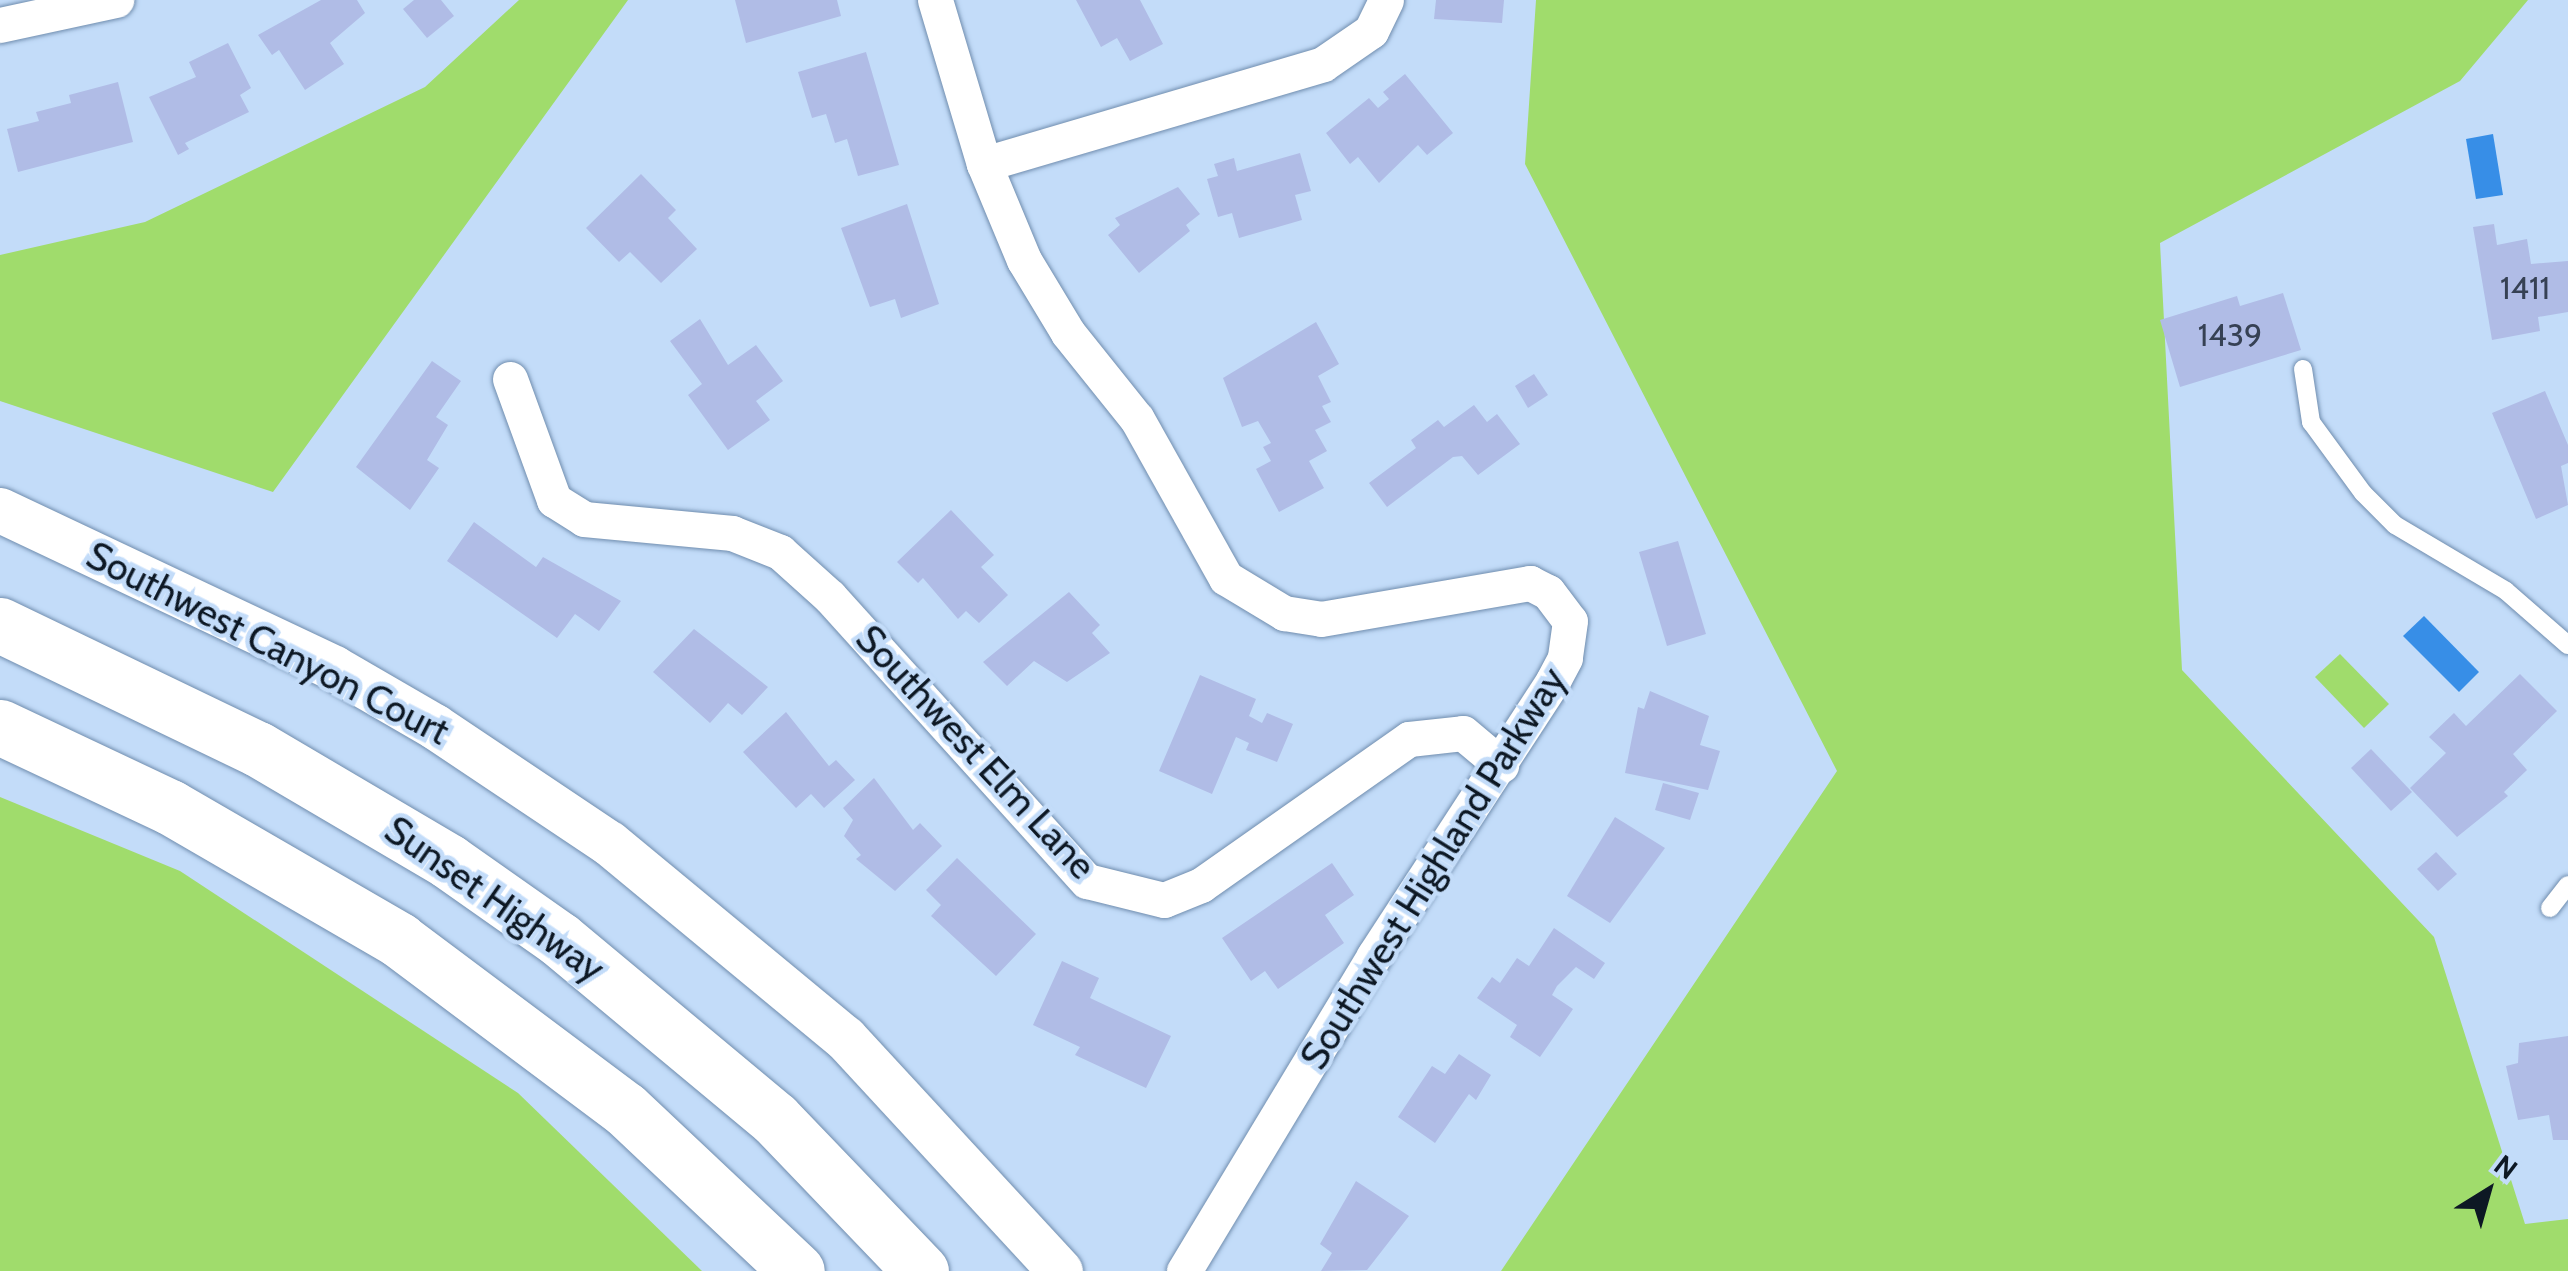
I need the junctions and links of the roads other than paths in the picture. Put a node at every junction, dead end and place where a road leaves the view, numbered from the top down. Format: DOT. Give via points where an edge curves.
graph roads {
  1 [pos="116,0"];
  2 [pos="935,0"];
  3 [pos="1386,0"];
  4 [pos="0,25"];
  5 [pos="984,164"];
  6 [pos="2303,369"];
  7 [pos="510,378"];
  8 [pos="0,510"];
  9 [pos="0,626"];
  10 [pos="2568,645"];
  11 [pos="0,728"];
  12 [pos="1501,765"];
  13 [pos="2568,885"];
  14 [pos="2550,908"];
  15 [pos="797,1271"];
  16 [pos="920,1271"];
  17 [pos="1060,1271"];
  18 [pos="1184,1271"];
  1 -- 4 [label="street"];
  2 -- 5 [label="street, Southwest Highland Parkway"];
  3 -- 5 [label="street" via="1370,31 1323,64"];
  5 -- 12 [label="street, Southwest Highland Parkway" via="1044,298 1138,419 1206,550 1249,598 1284,614 1321,619 1515,582 1548,592 1561,605 1570,621 1565,658"];
  6 -- 10 [label="lane" via="2311,422 2362,493 2395,526 2506,591"];
  7 -- 12 [label="street, Southwest Elm Lane" via="554,500 584,520 732,533 780,552 830,597 1087,880 1164,900 1201,885 1409,738 1462,733"];
  8 -- 17 [label="street, Southwest Canyon Court" via="334,668 515,777 609,843 845,1038"];
  9 -- 16 [label="highway, Sunset Highway" via="274,758 434,852 544,928 753,1099"];
  11 -- 15 [label="highway" via="170,806 399,940 625,1109"];
  12 -- 18 [label="street, Southwest Highland Parkway" via="1374,956"];
  13 -- 14 [label="lane"];
}
